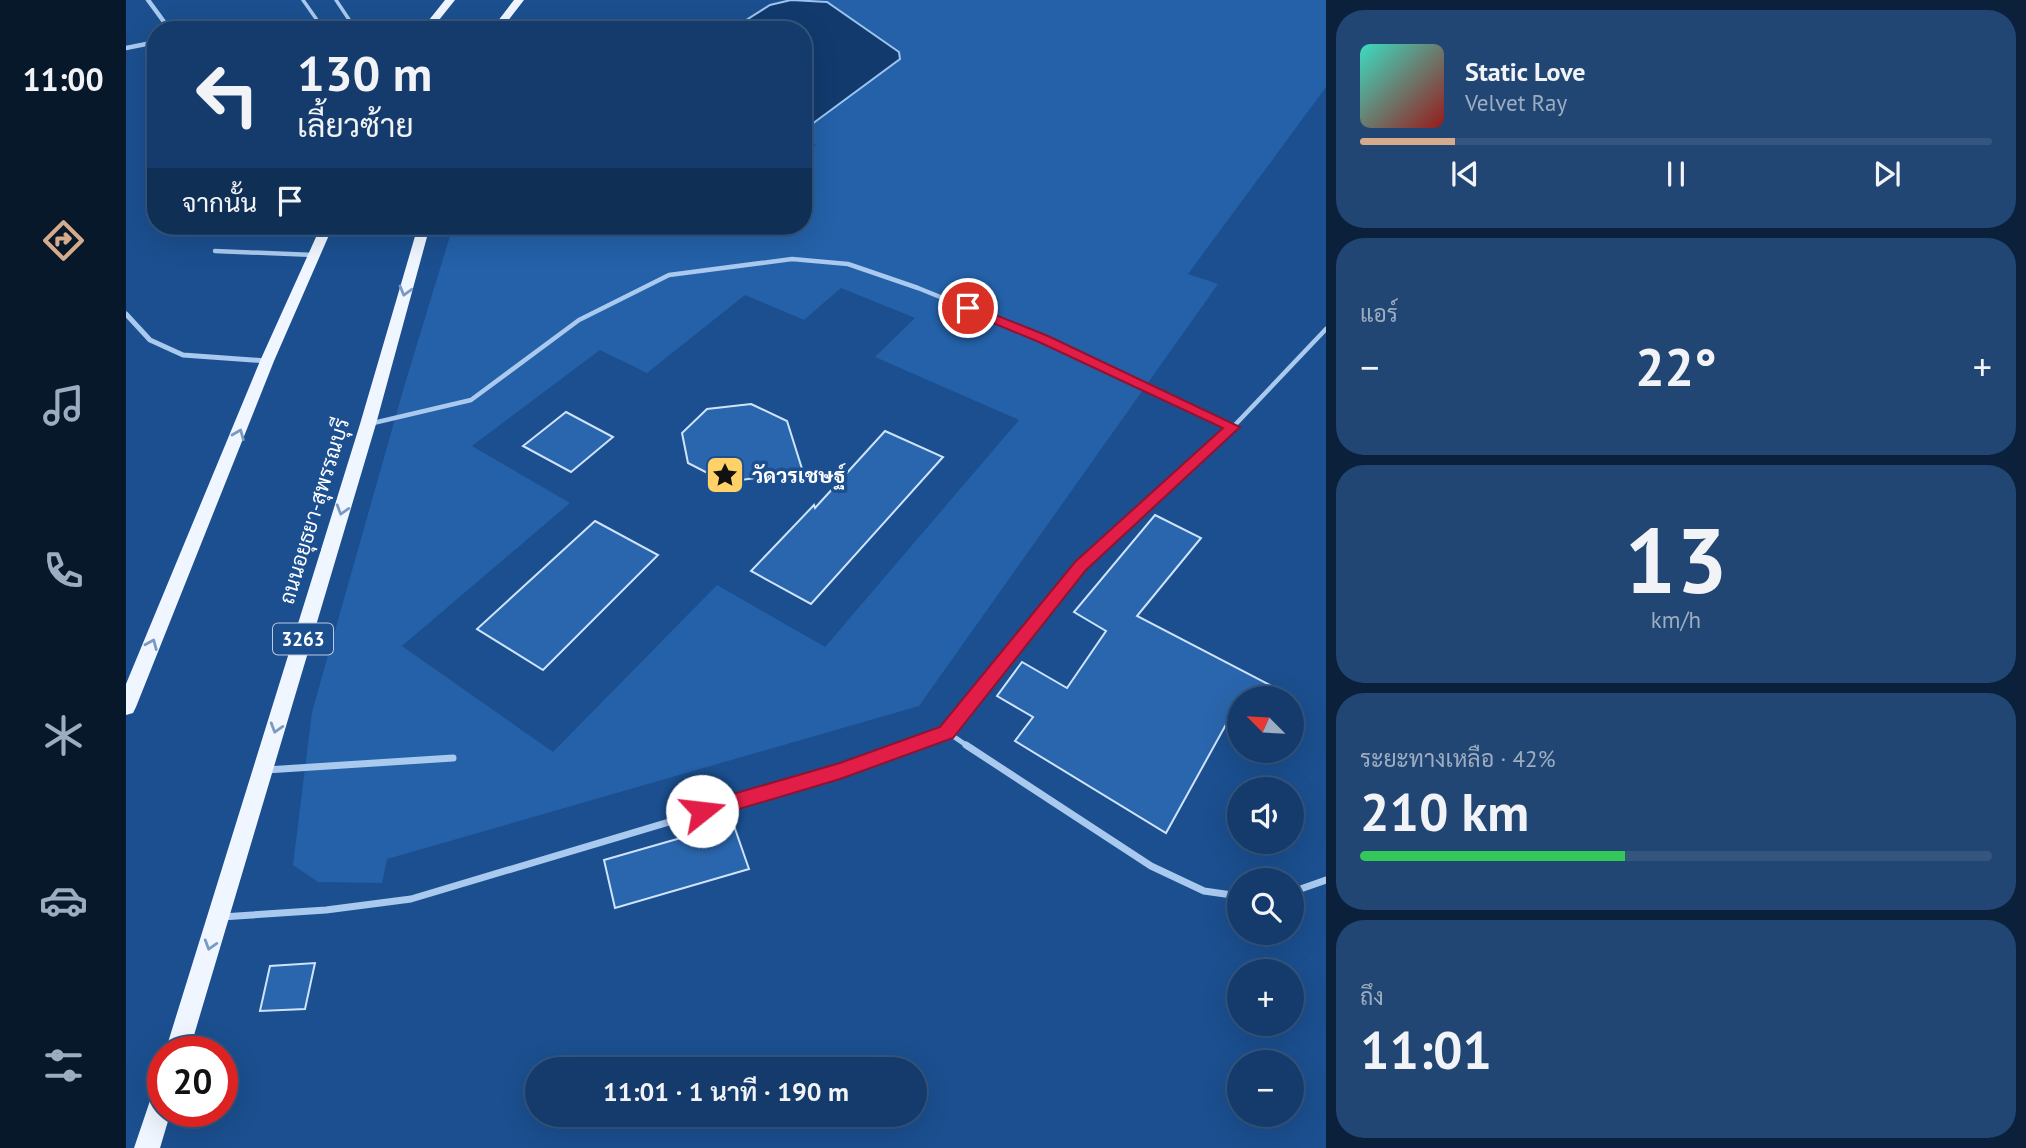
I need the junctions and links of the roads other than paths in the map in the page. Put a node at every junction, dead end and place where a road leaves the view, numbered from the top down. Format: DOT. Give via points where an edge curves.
graph roads {
  1 [pos="148,0"];
  2 [pos="303,0"];
  3 [pos="336,0"];
  4 [pos="450,0"];
  5 [pos="519,0"];
  6 [pos="163,21"];
  7 [pos="318,21"];
  8 [pos="350,21"];
  9 [pos="433,21"];
  10 [pos="503,21"];
  11 [pos="147,44"];
  12 [pos="126,48"];
  13 [pos="323,235"];
  14 [pos="421,235"];
  15 [pos="215,251"];
  16 [pos="314,255"];
  17 [pos="126,314"];
  18 [pos="1326,329"];
  19 [pos="267,361"];
  20 [pos="368,424"];
  21 [pos="1233,427"];
  22 [pos="127,702"];
  23 [pos="947,732"];
  24 [pos="453,758"];
  25 [pos="263,770"];
  26 [pos="1326,880"];
  27 [pos="1304,888"];
  28 [pos="1227,894"];
  29 [pos="219,917"];
  30 [pos="182,1036"];
  31 [pos="154,1127"];
  32 [pos="147,1148"];
  1 -- 6 [label="street"];
  2 -- 7 [label="lane"];
  3 -- 8 [label="lane"];
  4 -- 9 [label="main road"];
  5 -- 10 [label="main road"];
  11 -- 12 [label="street"];
  13 -- 16 [label="main road"];
  14 -- 20 [label="main road, ถนนอยุธยา-สุพรรณบุรี / 3263, one-way"];
  15 -- 16 [label="lane"];
  16 -- 19 [label="main road"];
  17 -- 19 [label="street" via="150,340 183,355"];
  18 -- 21 [label="lane"];
  22 -- 19 [label="main road, one-way"];
  20 -- 21 [label="lane" via="471,400 579,320 669,275 792,259 848,264 918,288 1044,339"];
  20 -- 25 [label="main road, ถนนอยุธยา-สุพรรณบุรี / 3263, one-way"];
  21 -- 23 [label="lane" via="1081,566"];
  23 -- 28 [label="lane" via="1151,866 1204,891"];
  23 -- 29 [label="lane" via="840,771 411,899"];
  24 -- 25 [label="lane"];
  25 -- 29 [label="main road, ถนนอยุธยา-สุพรรณบุรี / 3263"];
  26 -- 27 [label="lane"];
  29 -- 30 [label="main road, ถนนอยุธยา-สุพรรณบุรี / 3263, one-way"];
  31 -- 32 [label="main road"];
}
